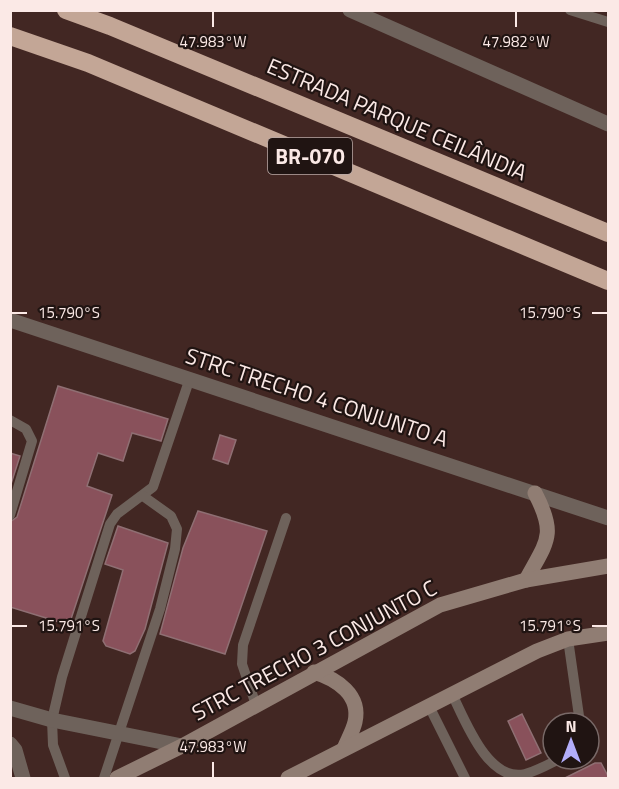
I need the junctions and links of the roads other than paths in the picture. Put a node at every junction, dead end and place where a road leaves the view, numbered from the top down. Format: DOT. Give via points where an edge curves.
graph roads {
  1 [pos="66,10"];
  2 [pos="350,10"];
  3 [pos="570,10"];
  4 [pos="609,22"];
  5 [pos="10,36"];
  6 [pos="609,124"];
  7 [pos="609,233"];
  8 [pos="609,281"];
  9 [pos="10,320"];
  10 [pos="190,378"];
  11 [pos="10,420"];
  12 [pos="535,493"];
  13 [pos="143,496"];
  14 [pos="10,515"];
  15 [pos="286,518"];
  16 [pos="609,518"];
  17 [pos="609,567"];
  18 [pos="526,580"];
  19 [pos="609,633"];
  20 [pos="568,639"];
  21 [pos="315,672"];
  22 [pos="452,694"];
  23 [pos="256,705"];
  24 [pos="429,706"];
  25 [pos="10,708"];
  26 [pos="578,711"];
  27 [pos="52,720"];
  28 [pos="118,734"];
  29 [pos="10,744"];
  30 [pos="182,746"];
  31 [pos="344,749"];
  32 [pos="541,767"];
  33 [pos="23,778"];
  34 [pos="65,778"];
  35 [pos="104,778"];
  36 [pos="117,778"];
  37 [pos="288,778"];
  38 [pos="465,778"];
  1 -- 7 [label="highway, ESTRADA PARQUE CEILÂNDIA / BR-070"];
  2 -- 6 [label="street"];
  3 -- 4 [label="lane"];
  5 -- 8 [label="highway, BR-070" via="88,63"];
  9 -- 10 [label="street, STRC TRECHO 4 CONJUNTO A"];
  10 -- 12 [label="street, STRC TRECHO 4 CONJUNTO A"];
  10 -- 13 [label="lane" via="153,487"];
  11 -- 14 [label="lane" via="26,429 32,441"];
  12 -- 16 [label="street, STRC TRECHO 4 CONJUNTO A"];
  12 -- 18 [label="main road" via="549,531"];
  13 -- 27 [label="lane" via="117,514 110,524"];
  13 -- 28 [label="lane" via="171,516 177,529 175,549 160,609"];
  15 -- 23 [label="lane" via="243,645 242,664"];
  17 -- 18 [label="main road, STRC TRECHO 3 CONJUNTO C"];
  18 -- 21 [label="main road, STRC TRECHO 3 CONJUNTO C" via="440,605"];
  19 -- 20 [label="main road"];
  20 -- 22 [label="main road"];
  20 -- 26 [label="lane"];
  21 -- 23 [label="main road, STRC TRECHO 3 CONJUNTO C"];
  21 -- 31 [label="main road" via="344,686 354,704 356,721"];
  22 -- 24 [label="main road"];
  22 -- 32 [label="lane" via="493,766 507,774 524,775"];
  23 -- 30 [label="main road, STRC TRECHO 3 CONJUNTO C"];
  24 -- 31 [label="main road"];
  24 -- 38 [label="lane"];
  25 -- 27 [label="street"];
  27 -- 28 [label="street"];
  27 -- 34 [label="lane" via="53,745"];
  28 -- 30 [label="street"];
  28 -- 35 [label="lane"];
  29 -- 33 [label="street"];
  30 -- 36 [label="main road, STRC TRECHO 3 CONJUNTO C"];
  31 -- 37 [label="main road"];
}
